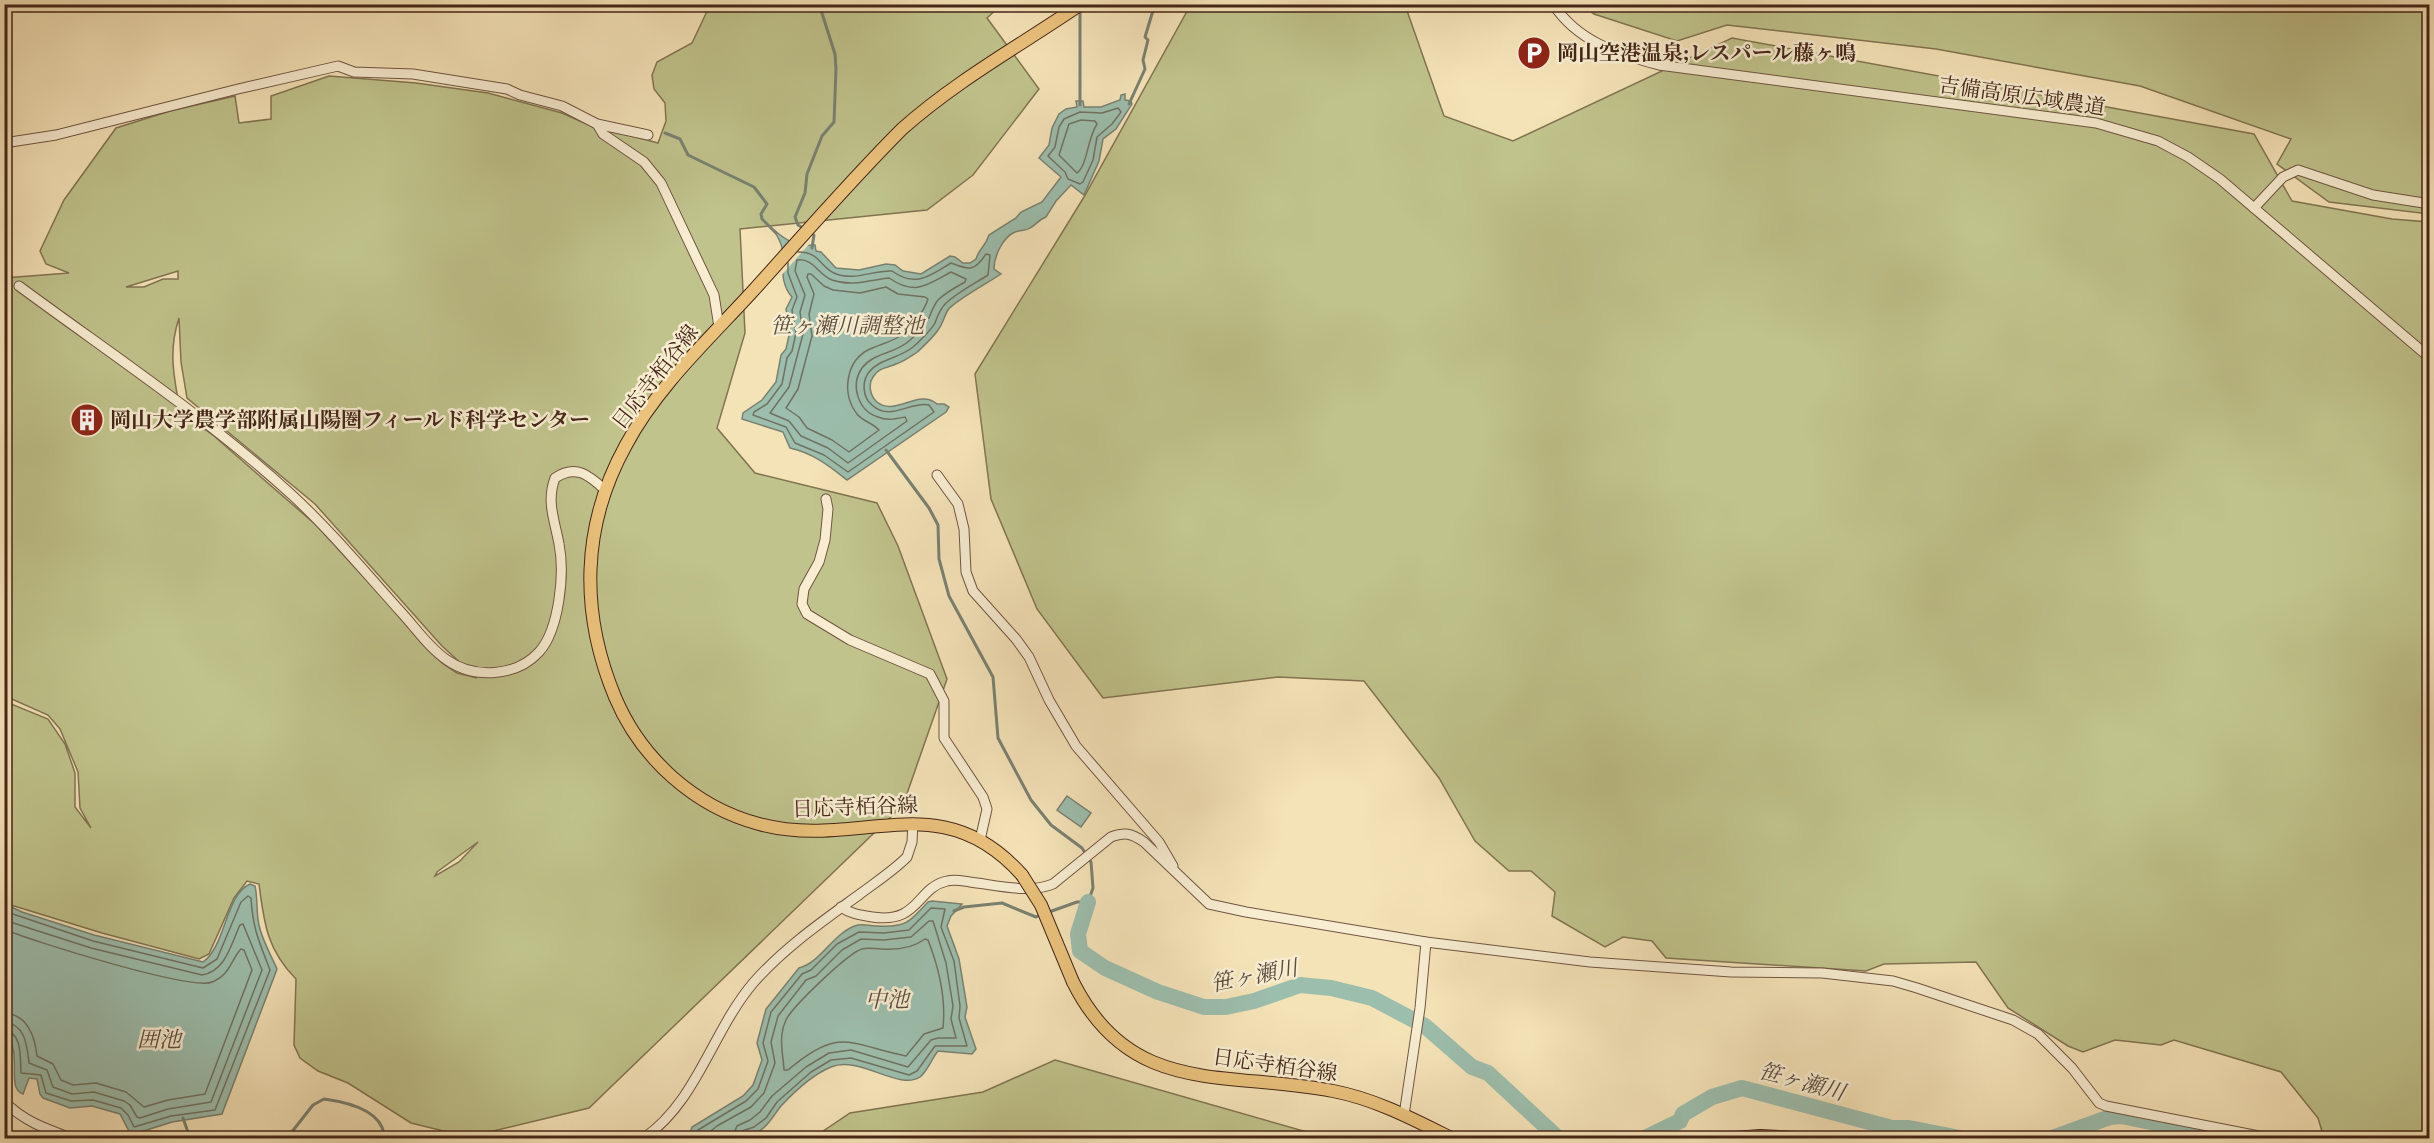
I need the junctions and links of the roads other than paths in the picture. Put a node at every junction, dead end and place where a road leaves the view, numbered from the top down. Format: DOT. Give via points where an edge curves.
graph roads {
  1 [pos="1081,4"];
  2 [pos="1553,4"];
  3 [pos="597,124"];
  4 [pos="648,135"];
  5 [pos="4,143"];
  6 [pos="2430,204"];
  7 [pos="2254,208"];
  8 [pos="19,286"];
  9 [pos="719,327"];
  10 [pos="2430,358"];
  11 [pos="937,475"];
  12 [pos="605,490"];
  13 [pos="826,499"];
  14 [pos="913,823"];
  15 [pos="980,840"];
  16 [pos="1179,876"];
  17 [pos="841,908"];
  18 [pos="1426,942"];
  19 [pos="4,1101"];
  20 [pos="1404,1115"];
  21 [pos="71,1138"];
  22 [pos="644,1138"];
  23 [pos="1451,1138"];
  24 [pos="1735,1138"];
  25 [pos="1797,1138"];
  26 [pos="2269,1138"];
  1 -- 9 [label="main road, 日応寺栢谷線" via="934,102 885,146"];
  2 -- 7 [label="street, 吉備高原広域農道" via="1592,42 1659,65 2128,131 2188,157"];
  3 -- 4 [label="street"];
  3 -- 5 [label="street" via="562,106 507,89 413,74 354,72 338,66 56,135"];
  3 -- 9 [label="street" via="603,134 644,162 661,183 714,295"];
  6 -- 7 [label="street" via="2373,195 2298,170 2283,177"];
  7 -- 10 [label="street, 吉備高原広域農道"];
  8 -- 12 [label="street" via="216,433 292,495 429,642 447,660 465,669 477,673 510,670 526,663 546,644 557,614 561,564 550,503 555,478 575,471"];
  9 -- 12 [label="main road, 日応寺栢谷線" via="646,413 626,443"];
  11 -- 16 [label="street" via="958,504 964,529 966,572 973,591 1029,657 1076,746 1160,842"];
  12 -- 14 [label="main road, 日応寺栢谷線" via="591,557 594,632 620,709 656,760 692,793 715,807 760,824 819,831"];
  13 -- 15 [label="street" via="825,540 819,562 804,589 802,604 807,614 850,640 930,674 944,701 944,738 985,803"];
  14 -- 15 [label="main road, 日応寺栢谷線" via="951,828"];
  14 -- 17 [label="street" via="907,857"];
  15 -- 20 [label="main road, 日応寺栢谷線, bridge" via="1022,875 1041,905 1083,1004 1103,1029 1134,1054 1192,1074 1336,1091"];
  16 -- 17 [label="street" via="1144,842 1132,834 1122,834 1111,837 1046,887 951,880 895,918 851,914"];
  16 -- 18 [label="street" via="1209,904"];
  17 -- 22 [label="street" via="794,943 753,983 727,1019 688,1093 661,1126"];
  18 -- 20 [label="street"];
  18 -- 26 [label="street" via="1590,962 1710,971 1822,973 1893,981 1987,1010 2029,1029 2056,1050 2099,1103 2106,1106"];
  19 -- 21 [label="street" via="34,1124"];
  20 -- 23 [label="main road, 日応寺栢谷線"];
  24 -- 25 [label="main road"];
}
